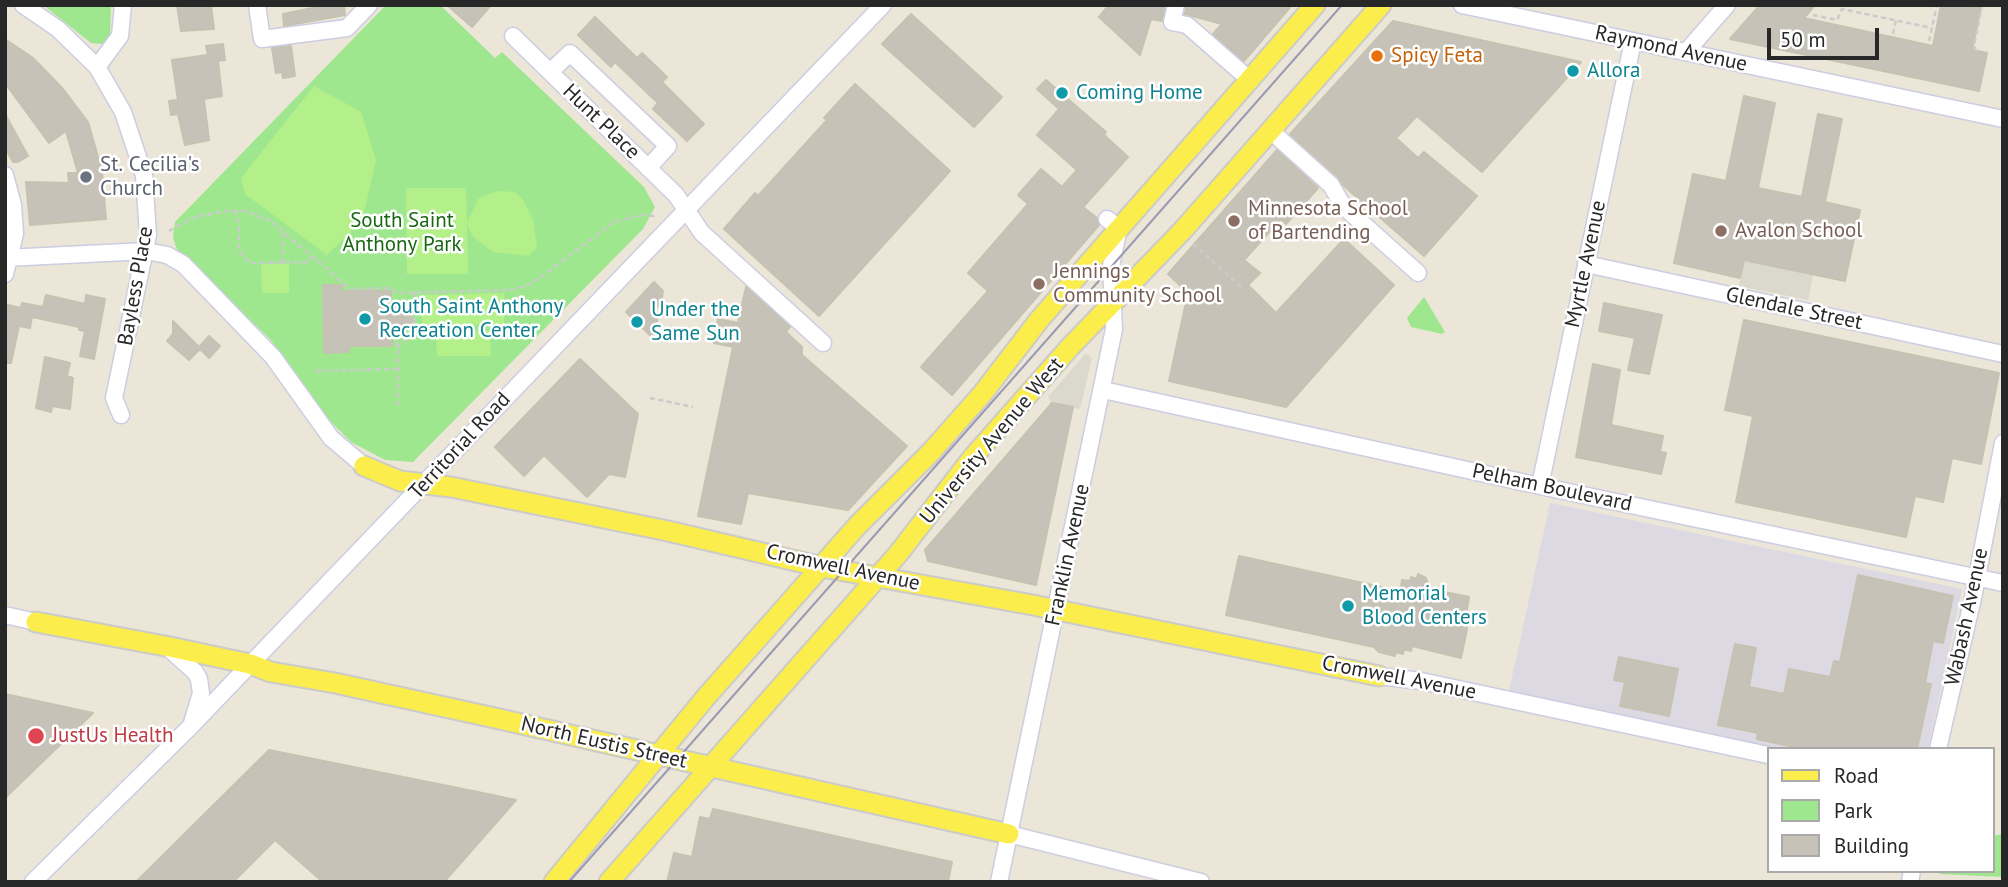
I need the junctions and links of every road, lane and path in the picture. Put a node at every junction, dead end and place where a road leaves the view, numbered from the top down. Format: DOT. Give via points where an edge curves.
graph roads {
  1 [pos="23,5"];
  2 [pos="123,5"];
  3 [pos="257,5"];
  4 [pos="369,5"];
  5 [pos="883,5"];
  6 [pos="1176,5"];
  7 [pos="1315,5"];
  8 [pos="1381,5"];
  9 [pos="1462,5"];
  10 [pos="1727,5"];
  11 [pos="1937,5"];
  12 [pos="1982,5"];
  13 [pos="1813,15"];
  14 [pos="1896,20"];
  15 [pos="1932,28"];
  16 [pos="1893,34"];
  17 [pos="513,36"];
  18 [pos="1633,41"];
  19 [pos="1929,41"];
  20 [pos="1976,51"];
  21 [pos="1686,52"];
  22 [pos="97,67"];
  23 [pos="550,72"];
  24 [pos="1250,80"];
  25 [pos="2001,116"];
  26 [pos="1271,131"];
  27 [pos="648,167"];
  28 [pos="5,175"];
  29 [pos="234,210"];
  30 [pos="686,210"];
  31 [pos="656,216"];
  32 [pos="1113,223"];
  33 [pos="169,231"];
  34 [pos="283,231"];
  35 [pos="1190,242"];
  36 [pos="146,251"];
  37 [pos="313,257"];
  38 [pos="6,263"];
  39 [pos="283,263"];
  40 [pos="1586,264"];
  41 [pos="1419,273"];
  42 [pos="1244,289"];
  43 [pos="415,292"];
  44 [pos="1114,303"];
  45 [pos="397,333"];
  46 [pos="823,343"];
  47 [pos="397,348"];
  48 [pos="2003,354"];
  49 [pos="397,369"];
  50 [pos="316,371"];
  51 [pos="1103,390"];
  52 [pos="650,398"];
  53 [pos="398,405"];
  54 [pos="693,407"];
  55 [pos="121,415"];
  56 [pos="2003,443"];
  57 [pos="364,466"];
  58 [pos="427,482"];
  59 [pos="1541,486"];
  60 [pos="821,567"];
  61 [pos="877,577"];
  62 [pos="1976,578"];
  63 [pos="2003,583"];
  64 [pos="1056,610"];
  65 [pos="5,615"];
  66 [pos="36,622"];
  67 [pos="165,646"];
  68 [pos="250,664"];
  69 [pos="1379,676"];
  70 [pos="191,726"];
  71 [pos="1938,747"];
  72 [pos="658,754"];
  73 [pos="1766,755"];
  74 [pos="709,768"];
  75 [pos="1009,834"];
  76 [pos="37,881"];
  77 [pos="554,882"];
  78 [pos="609,882"];
  79 [pos="999,882"];
  80 [pos="1201,882"];
  1 -- 22 [label="street, Bayless Place" via="58,29"];
  2 -- 22 [label="street" via="120,36"];
  3 -- 4 [label="street" via="262,39 347,28"];
  5 -- 30 [label="street, Territorial Road"];
  6 -- 24 [label="street" via="1171,22 1187,25"];
  7 -- 24 [label="main road, University Avenue West"];
  8 -- 26 [label="main road, University Avenue West"];
  9 -- 18 [label="street, Raymond Avenue"];
  10 -- 21 [label="street"];
  11 -- 15 [label="path"];
  12 -- 20 [label="path"];
  13 -- 14 [label="path" via="1838,20 1842,9"];
  14 -- 15 [label="path"];
  14 -- 16 [label="path"];
  15 -- 19 [label="path"];
  17 -- 23 [label="street, Hunt Place"];
  18 -- 21 [label="street, Raymond Avenue"];
  18 -- 40 [label="street, Myrtle Avenue"];
  21 -- 25 [label="street, Raymond Avenue"];
  22 -- 36 [label="street, Bayless Place" via="123,112 138,152 148,204"];
  23 -- 27 [label="street, Hunt Place"];
  23 -- 27 [label="street" via="570,52 668,146"];
  24 -- 32 [label="main road, University Avenue West"];
  26 -- 41 [label="street" via="1331,185 1343,206"];
  26 -- 44 [label="main road, University Avenue West"];
  27 -- 30 [label="street, Hunt Place"];
  28 -- 38 [label="street" via="15,234"];
  29 -- 33 [label="path" via="191,218"];
  29 -- 34 [label="path" via="264,217"];
  29 -- 39 [label="path" via="240,225 239,251 250,263"];
  30 -- 46 [label="street, Hunt Place" via="702,233"];
  30 -- 58 [label="street, Territorial Road"];
  31 -- 43 [label="path" via="614,222 518,289"];
  32 -- 44 [label="street, Franklin Avenue"];
  32 -- 60 [label="main road, University Avenue West" via="948,433"];
  34 -- 37 [label="path"];
  34 -- 39 [label="path"];
  35 -- 42 [label="path"];
  36 -- 38 [label="street, Cromwell Avenue"];
  36 -- 55 [label="street, Bayless Place" via="114,398"];
  36 -- 57 [label="street, Cromwell Avenue" via="167,255 193,273 273,357 331,438"];
  37 -- 39 [label="path"];
  37 -- 43 [label="path" via="350,289"];
  40 -- 48 [label="street, Glendale Street"];
  40 -- 59 [label="street, Myrtle Avenue"];
  43 -- 47 [label="path" via="415,332"];
  44 -- 51 [label="street, Franklin Avenue"];
  44 -- 61 [label="main road, University Avenue West" via="973,457"];
  45 -- 47 [label="path"];
  47 -- 49 [label="path"];
  49 -- 50 [label="path"];
  49 -- 53 [label="path"];
  51 -- 59 [label="street, Pelham Boulevard"];
  51 -- 64 [label="street, Franklin Avenue"];
  52 -- 54 [label="path"];
  56 -- 62 [label="street, Wabash Avenue"];
  57 -- 58 [label="main road, Cromwell Avenue" via="400,481"];
  58 -- 60 [label="main road, Cromwell Avenue"];
  58 -- 68 [label="street, Territorial Road"];
  59 -- 62 [label="street, Pelham Boulevard"];
  60 -- 61 [label="main road, Cromwell Avenue"];
  60 -- 72 [label="main road, University Avenue West"];
  61 -- 64 [label="main road, Cromwell Avenue"];
  61 -- 74 [label="main road, University Avenue West"];
  62 -- 63 [label="street, Pelham Boulevard"];
  62 -- 71 [label="street, Wabash Avenue"];
  64 -- 69 [label="main road, Cromwell Avenue"];
  64 -- 75 [label="street, Franklin Avenue"];
  65 -- 66 [label="street, North Eustis Street"];
  66 -- 67 [label="main road, North Eustis Street"];
  67 -- 68 [label="main road, North Eustis Street"];
  67 -- 70 [label="street" via="199,679 201,693"];
  68 -- 70 [label="street, Territorial Road"];
  68 -- 72 [label="main road, North Eustis Street" via="271,673"];
  69 -- 73 [label="street, Cromwell Avenue"];
  70 -- 76 [label="street, Territorial Road"];
  72 -- 74 [label="main road, North Eustis Street"];
  72 -- 77 [label="main road, University Avenue West"];
  74 -- 75 [label="main road, North Eustis Street"];
  74 -- 78 [label="main road, University Avenue West"];
  75 -- 79 [label="street, Franklin Avenue"];
  75 -- 80 [label="street, North Eustis Street"];
}
